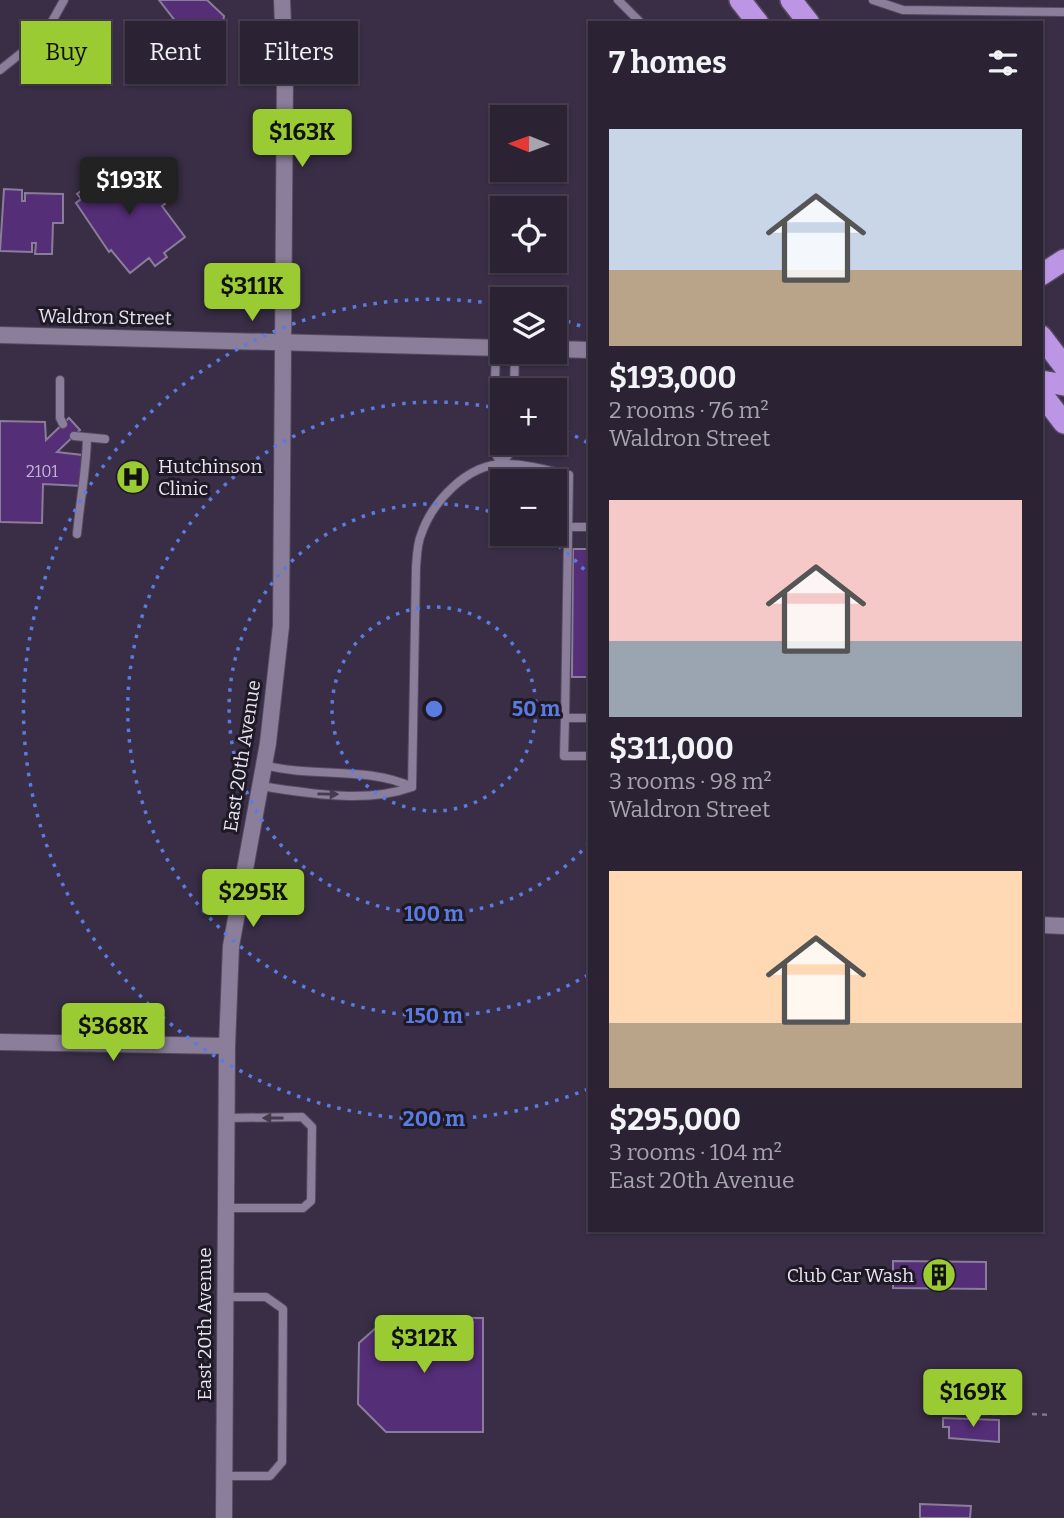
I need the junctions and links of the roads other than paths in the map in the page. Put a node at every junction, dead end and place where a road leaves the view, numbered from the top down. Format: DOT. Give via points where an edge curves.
graph roads {
  1 [pos="64,0"];
  2 [pos="282,0"];
  3 [pos="618,0"];
  4 [pos="740,0"];
  5 [pos="791,0"];
  6 [pos="873,0"];
  7 [pos="1064,12"];
  8 [pos="639,21"];
  9 [pos="756,21"];
  10 [pos="807,21"];
  11 [pos="0,70"];
  12 [pos="1064,260"];
  13 [pos="1043,274"];
  14 [pos="0,335"];
  15 [pos="1043,339"];
  16 [pos="281,342"];
  17 [pos="490,348"];
  18 [pos="567,349"];
  19 [pos="588,350"];
  20 [pos="498,364"];
  21 [pos="1064,366"];
  22 [pos="60,380"];
  23 [pos="1043,381"];
  24 [pos="1064,385"];
  25 [pos="1043,396"];
  26 [pos="1064,423"];
  27 [pos="63,424"];
  28 [pos="74,436"];
  29 [pos="87,439"];
  30 [pos="105,439"];
  31 [pos="508,455"];
  32 [pos="501,463"];
  33 [pos="568,527"];
  34 [pos="588,527"];
  35 [pos="77,534"];
  36 [pos="565,718"];
  37 [pos="588,718"];
  38 [pos="588,756"];
  39 [pos="264,765"];
  40 [pos="260,786"];
  41 [pos="412,787"];
  42 [pos="1043,925"];
  43 [pos="1064,926"];
  44 [pos="0,1042"];
  45 [pos="227,1046"];
  46 [pos="227,1118"];
  47 [pos="226,1208"];
  48 [pos="226,1297"];
  49 [pos="224,1476"];
  50 [pos="224,1518"];
  1 -- 11 [label="lane" via="45,34"];
  2 -- 16 [label="street, East 20th Avenue"];
  3 -- 8 [label="lane"];
  4 -- 9 [label="highway"];
  5 -- 10 [label="highway"];
  6 -- 7 [label="lane" via="903,10"];
  12 -- 13 [label="highway"];
  14 -- 16 [label="street, Waldron Street"];
  15 -- 21 [label="highway"];
  16 -- 17 [label="street, Waldron Street"];
  16 -- 39 [label="street, East 20th Avenue" via="281,626"];
  18 -- 19 [label="street"];
  20 -- 32 [label="lane" via="493,450"];
  22 -- 27 [label="lane"];
  23 -- 24 [label="highway"];
  25 -- 26 [label="highway"];
  28 -- 29 [label="lane"];
  29 -- 30 [label="lane"];
  29 -- 35 [label="lane"];
  31 -- 32 [label="lane"];
  32 -- 33 [label="lane" via="569,475"];
  32 -- 41 [label="lane" via="455,484 420,536"];
  33 -- 34 [label="lane"];
  33 -- 36 [label="lane"];
  36 -- 37 [label="lane"];
  36 -- 38 [label="lane" via="564,756"];
  39 -- 40 [label="street, East 20th Avenue"];
  39 -- 41 [label="lane" via="303,774 390,776"];
  40 -- 41 [label="lane, one-way" via="310,793 390,795"];
  40 -- 45 [label="street, East 20th Avenue" via="231,946"];
  42 -- 43 [label="street"];
  44 -- 45 [label="street"];
  45 -- 46 [label="street, East 20th Avenue"];
  46 -- 47 [label="street, East 20th Avenue"];
  47 -- 46 [label="lane, one-way" via="303,1208 311,1201 312,1127 302,1117"];
  47 -- 48 [label="street, East 20th Avenue"];
  48 -- 49 [label="street, East 20th Avenue"];
  48 -- 49 [label="lane" via="266,1297 283,1309 282,1462 270,1476"];
  49 -- 50 [label="street, East 20th Avenue"];
}
